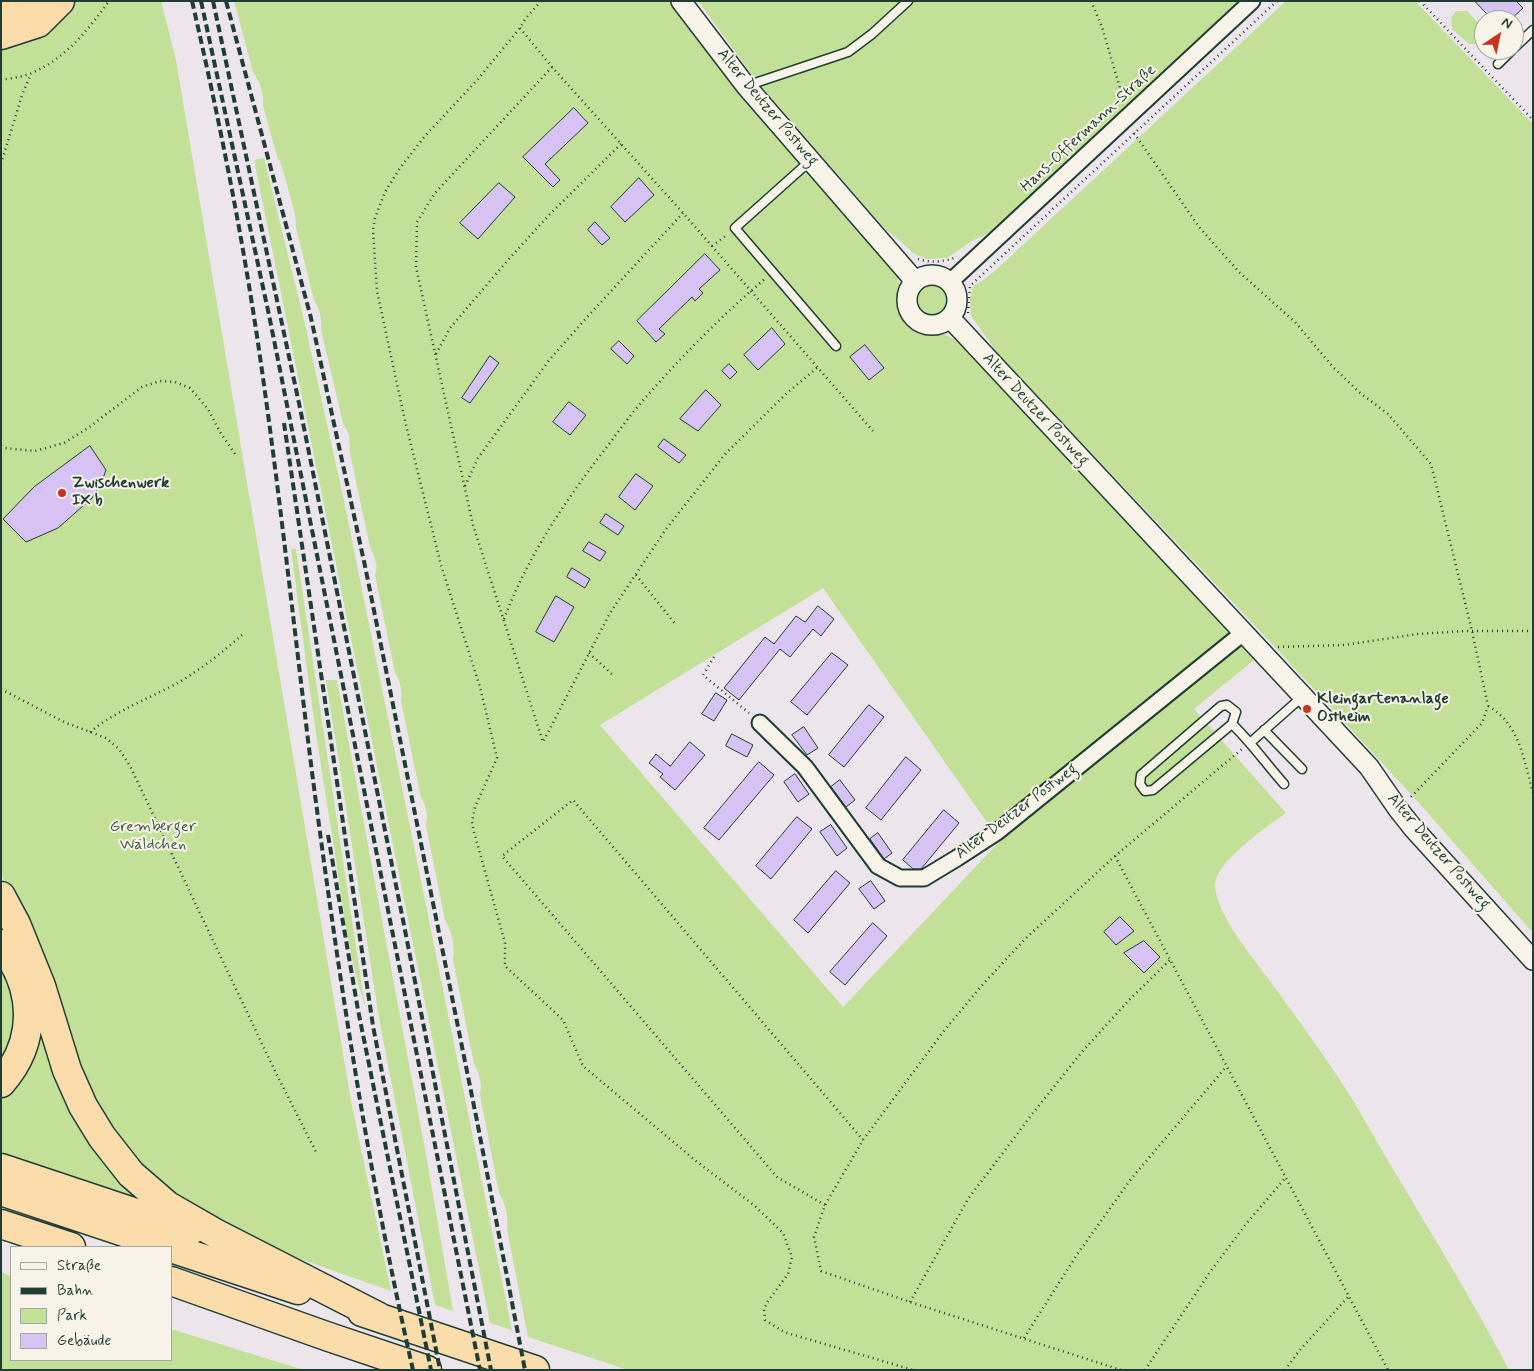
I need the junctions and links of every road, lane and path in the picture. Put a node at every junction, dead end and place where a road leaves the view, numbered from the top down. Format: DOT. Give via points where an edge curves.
graph roads {
  1 [pos="27,1"];
  2 [pos="60,1"];
  3 [pos="109,1"];
  4 [pos="541,1"];
  5 [pos="681,1"];
  6 [pos="908,1"];
  7 [pos="1091,1"];
  8 [pos="1252,1"];
  9 [pos="1277,1"];
  10 [pos="1420,1"];
  11 [pos="1,10"];
  12 [pos="520,28"];
  13 [pos="1,35"];
  14 [pos="1502,60"];
  15 [pos="1498,64"];
  16 [pos="552,67"];
  17 [pos="31,74"];
  18 [pos="1,80"];
  19 [pos="746,86"];
  20 [pos="1128,115"];
  21 [pos="1533,120"];
  22 [pos="1134,134"];
  23 [pos="621,144"];
  24 [pos="810,161"];
  25 [pos="1,164"];
  26 [pos="683,212"];
  27 [pos="735,228"];
  28 [pos="712,246"];
  29 [pos="772,272"];
  30 [pos="982,276"];
  31 [pos="915,281"];
  32 [pos="950,282"];
  33 [pos="751,291"];
  34 [pos="950,318"];
  35 [pos="836,346"];
  36 [pos="436,355"];
  37 [pos="818,367"];
  38 [pos="873,431"];
  39 [pos="1,446"];
  40 [pos="235,454"];
  41 [pos="465,486"];
  42 [pos="636,575"];
  43 [pos="503,621"];
  44 [pos="676,625"];
  45 [pos="1472,631"];
  46 [pos="1533,631"];
  47 [pos="1243,633"];
  48 [pos="242,635"];
  49 [pos="1273,648"];
  50 [pos="589,653"];
  51 [pos="714,657"];
  52 [pos="614,676"];
  53 [pos="1,689"];
  54 [pos="1302,696"];
  55 [pos="1488,706"];
  56 [pos="760,723"];
  57 [pos="1232,724"];
  58 [pos="1264,730"];
  59 [pos="90,732"];
  60 [pos="1250,742"];
  61 [pos="1302,769"];
  62 [pos="1284,784"];
  63 [pos="1533,793"];
  64 [pos="1406,801"];
  65 [pos="1114,856"];
  66 [pos="1,896"];
  67 [pos="1,944"];
  68 [pos="1170,960"];
  69 [pos="1533,960"];
  70 [pos="1226,1067"];
  71 [pos="1,1083"];
  72 [pos="863,1140"];
  73 [pos="316,1152"];
  74 [pos="1,1168"];
  75 [pos="1286,1177"];
  76 [pos="1,1191"];
  77 [pos="824,1205"];
  78 [pos="1,1224"];
  79 [pos="1,1240"];
  80 [pos="28,1246"];
  81 [pos="68,1246"];
  82 [pos="164,1246"];
  83 [pos="172,1249"];
  84 [pos="255,1253"];
  85 [pos="172,1281"];
  86 [pos="1349,1296"];
  87 [pos="910,1302"];
  88 [pos="379,1318"];
  89 [pos="1024,1338"];
  90 [pos="427,1370"];
  91 [pos="535,1370"];
  92 [pos="913,1370"];
  93 [pos="1121,1370"];
  94 [pos="1145,1370"];
  95 [pos="1285,1370"];
  96 [pos="1388,1370"];
  1 -- 11 [label="highway"];
  2 -- 13 [label="highway" via="38,23"];
  3 -- 17 [label="path" via="89,29 62,55"];
  4 -- 12 [label="path"];
  5 -- 19 [label="street, Alter Deutzer Postweg"];
  6 -- 19 [label="lane" via="848,52"];
  7 -- 20 [label="path"];
  8 -- 20 [label="street, Hans-Offermann-Straße"];
  9 -- 22 [label="path"];
  10 -- 21 [label="path"];
  12 -- 16 [label="path"];
  12 -- 92 [label="path" via="400,168 385,192 374,218 373,230 377,291 405,421 441,565 480,687 497,758 475,807 472,822 506,943 504,966 563,1020 583,1066 784,1233 792,1257 788,1274 764,1309 765,1320 784,1332"];
  14 -- 15 [label="lane"];
  16 -- 23 [label="path"];
  16 -- 36 [label="path" via="436,193 416,222 416,267"];
  17 -- 18 [label="path"];
  17 -- 25 [label="path"];
  19 -- 24 [label="street, Alter Deutzer Postweg"];
  20 -- 22 [label="path"];
  20 -- 32 [label="street, Hans-Offermann-Straße"];
  22 -- 30 [label="path"];
  22 -- 45 [label="path" via="1199,227 1239,272 1295,322 1346,380 1388,414 1432,464"];
  23 -- 26 [label="path"];
  23 -- 36 [label="path" via="508,260 450,328"];
  24 -- 27 [label="lane"];
  24 -- 31 [label="street, Alter Deutzer Postweg"];
  26 -- 28 [label="path"];
  26 -- 41 [label="path" via="550,359 478,458"];
  27 -- 28 [label="path"];
  27 -- 29 [label="lane"];
  28 -- 33 [label="path"];
  29 -- 33 [label="path"];
  29 -- 35 [label="lane"];
  31 -- 32 [label="street" via="933,274"];
  31 -- 34 [label="street" via="907,299 914,317 931,325"];
  32 -- 34 [label="street" via="958,300"];
  33 -- 37 [label="path"];
  33 -- 43 [label="path" via="639,405 588,471 549,527 515,590"];
  34 -- 47 [label="street, Alter Deutzer Postweg"];
  36 -- 41 [label="path"];
  37 -- 38 [label="path"];
  37 -- 42 [label="path" via="726,453 666,529"];
  39 -- 40 [label="path" via="35,451 64,443 142,387 160,381 190,388 208,409"];
  41 -- 43 [label="path" via="473,525"];
  42 -- 44 [label="path"];
  42 -- 50 [label="path"];
  43 -- 50 [label="path" via="543,742"];
  45 -- 46 [label="path"];
  45 -- 49 [label="path" via="1418,634 1344,645"];
  45 -- 55 [label="path"];
  47 -- 54 [label="street, Alter Deutzer Postweg"];
  47 -- 56 [label="street, Alter Deutzer Postweg" via="996,832 924,878 900,878 878,866 805,767"];
  48 -- 59 [label="path" via="175,684 130,705"];
  50 -- 52 [label="path"];
  51 -- 56 [label="path" via="703,675"];
  53 -- 59 [label="path"];
  54 -- 58 [label="lane"];
  54 -- 69 [label="street, Alter Deutzer Postweg" via="1369,767 1414,828"];
  55 -- 63 [label="path" via="1515,732"];
  55 -- 64 [label="path" via="1482,723"];
  57 -- 57 [label="lane" via="1153,790 1145,791 1140,784 1141,775 1221,706 1227,705 1236,712"];
  57 -- 60 [label="lane"];
  58 -- 60 [label="lane"];
  58 -- 61 [label="lane"];
  59 -- 73 [label="path" via="106,738 120,749 130,766"];
  60 -- 62 [label="lane"];
  60 -- 65 [label="path"];
  65 -- 68 [label="path"];
  65 -- 72 [label="path" via="1026,938 984,983"];
  66 -- 84 [label="highway" via="41,986 67,1070 102,1137 131,1174 168,1206"];
  67 -- 71 [label="highway" via="22,978 28,1012 21,1053"];
  68 -- 70 [label="path"];
  68 -- 87 [label="path" via="1081,1053 1027,1121 968,1199"];
  70 -- 75 [label="path"];
  70 -- 89 [label="path" via="1131,1179 1076,1256"];
  72 -- 77 [label="path"];
  72 -- 77 [label="path" via="573,800 502,856 777,1177"];
  74 -- 84 [label="highway"];
  75 -- 86 [label="path"];
  75 -- 94 [label="path" via="1210,1272"];
  76 -- 82 [label="highway"];
  77 -- 87 [label="path" via="814,1237 821,1271"];
  78 -- 81 [label="highway"];
  79 -- 80 [label="highway"];
  83 -- 88 [label="highway"];
  84 -- 88 [label="highway"];
  85 -- 90 [label="highway"];
  86 -- 95 [label="path"];
  86 -- 96 [label="path"];
  87 -- 89 [label="path"];
  88 -- 91 [label="highway"];
  89 -- 93 [label="path"];
}
